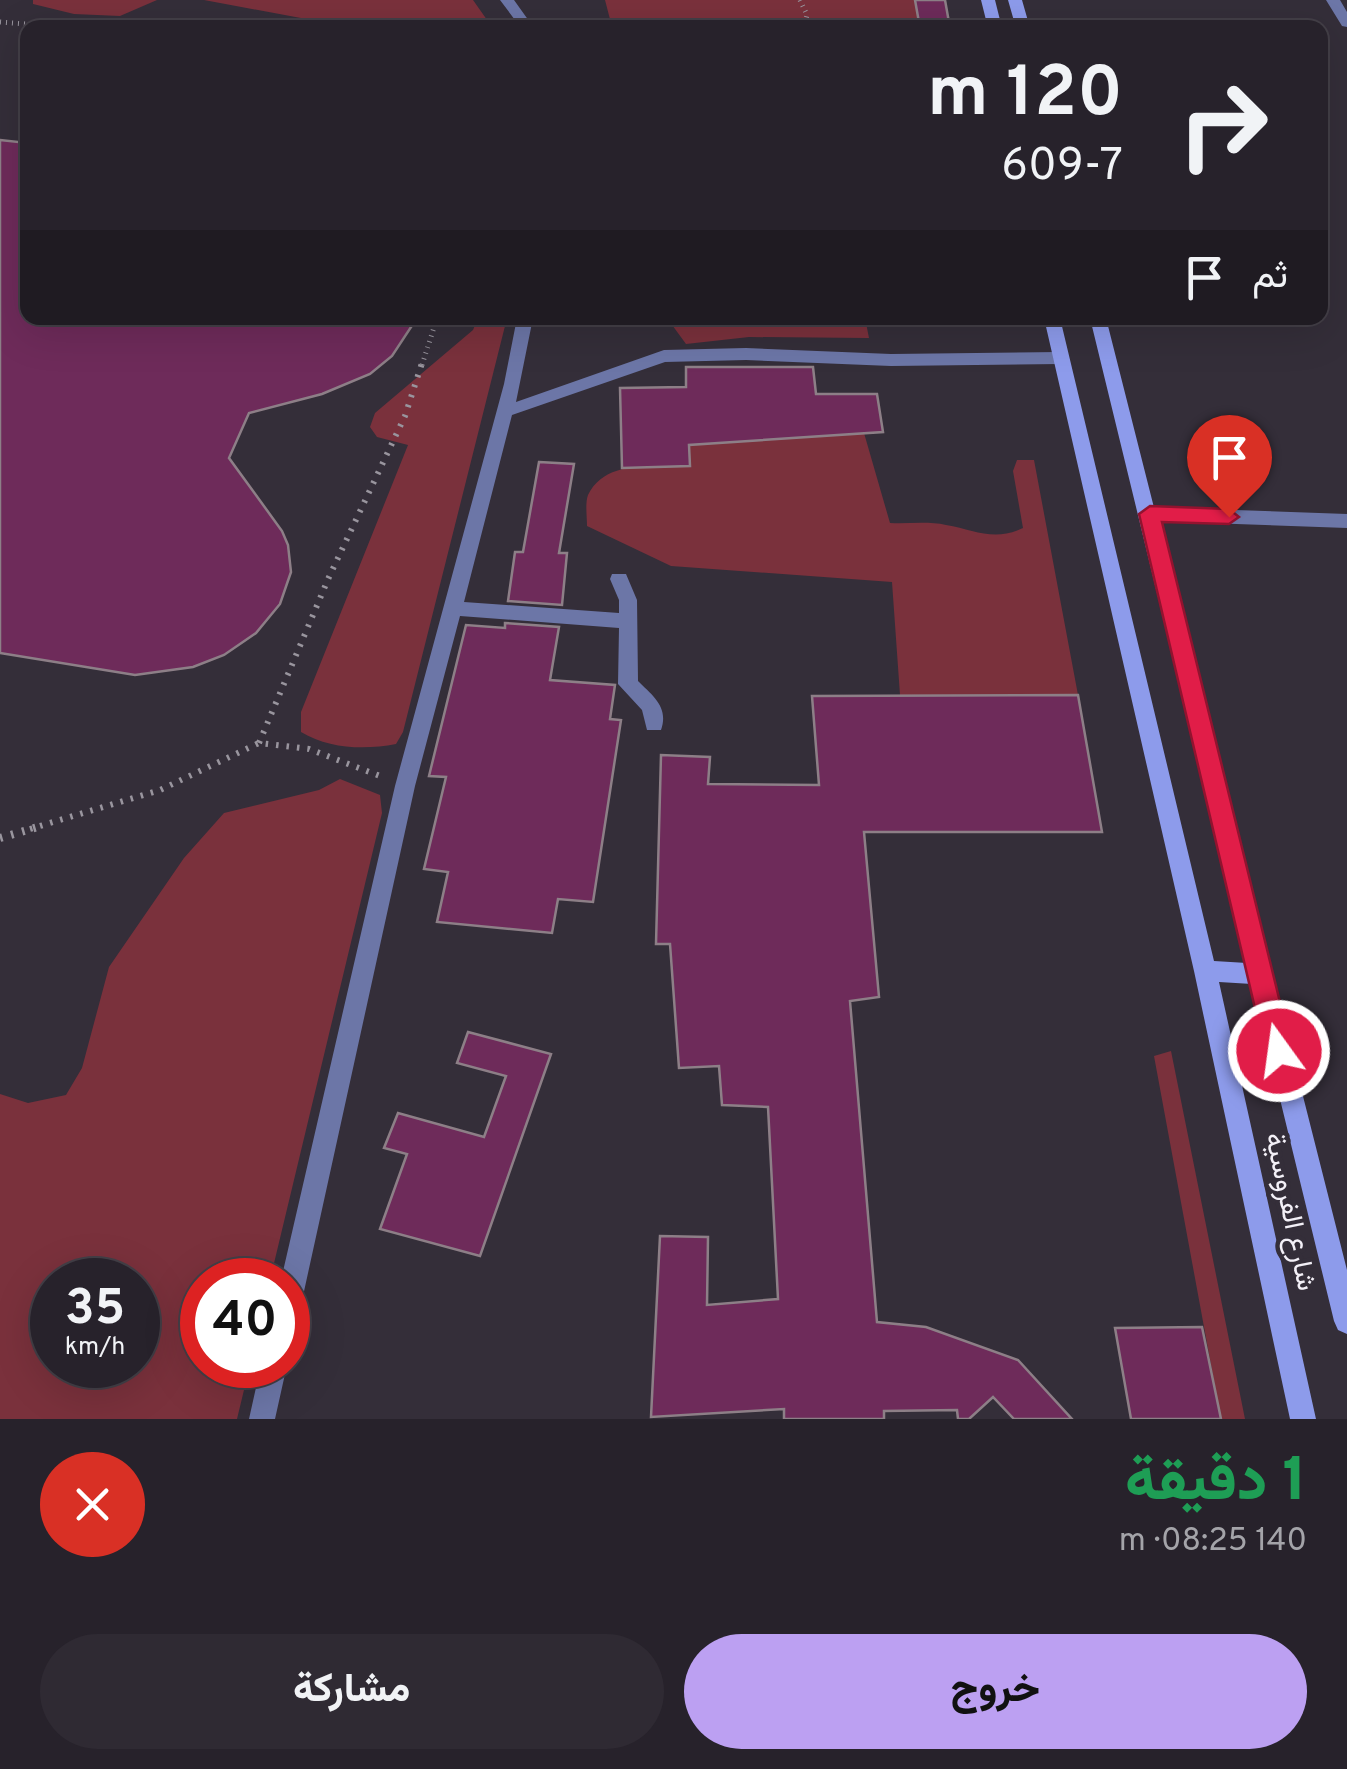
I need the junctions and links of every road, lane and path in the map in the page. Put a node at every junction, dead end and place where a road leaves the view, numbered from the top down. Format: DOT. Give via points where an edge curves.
graph roads {
  1 [pos="1333,0"];
  2 [pos="1347,23"];
  3 [pos="435,325"];
  4 [pos="523,325"];
  5 [pos="1053,325"];
  6 [pos="1100,325"];
  7 [pos="1060,358"];
  8 [pos="504,412"];
  9 [pos="1150,514"];
  10 [pos="1347,521"];
  11 [pos="619,579"];
  12 [pos="451,608"];
  13 [pos="630,621"];
  14 [pos="654,724"];
  15 [pos="259,743"];
  16 [pos="405,786"];
  17 [pos="0,838"];
  18 [pos="1205,971"];
  19 [pos="1259,974"];
  20 [pos="298,1258"];
  21 [pos="1347,1321"];
  22 [pos="269,1388"];
  23 [pos="262,1419"];
  24 [pos="1303,1419"];
  1 -- 2 [label="street"];
  3 -- 15 [label="path" via="405,416"];
  4 -- 8 [label="street"];
  5 -- 7 [label="street, شارع الفروسية"];
  6 -- 9 [label="street, شارع الفروسية"];
  7 -- 8 [label="street" via="664,356"];
  7 -- 18 [label="street, شارع الفروسية"];
  8 -- 12 [label="street"];
  9 -- 10 [label="street"];
  9 -- 19 [label="street, شارع الفروسية"];
  11 -- 13 [label="street"];
  12 -- 13 [label="street"];
  12 -- 16 [label="street"];
  13 -- 14 [label="street" via="628,684 652,707"];
  15 -- 16 [label="path" via="308,749"];
  15 -- 17 [label="path" via="160,790"];
  16 -- 20 [label="street"];
  18 -- 19 [label="street"];
  18 -- 24 [label="street, شارع الفروسية"];
  19 -- 21 [label="street, شارع الفروسية"];
  22 -- 23 [label="street"];
}
